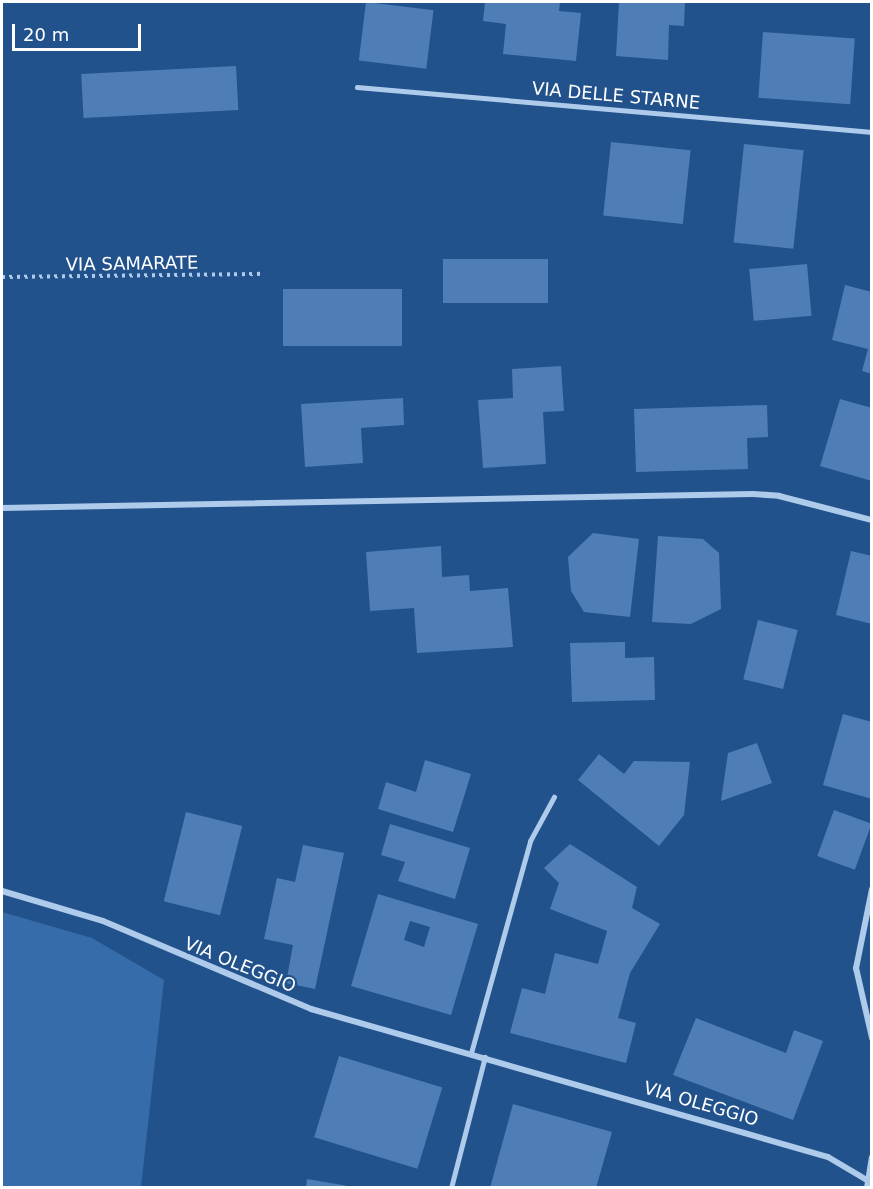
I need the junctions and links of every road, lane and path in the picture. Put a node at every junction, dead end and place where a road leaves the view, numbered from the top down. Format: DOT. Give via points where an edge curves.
graph roads {
  1 [pos="357,87"];
  2 [pos="872,132"];
  3 [pos="262,274"];
  4 [pos="2,277"];
  5 [pos="2,508"];
  6 [pos="872,520"];
  7 [pos="554,797"];
  8 [pos="872,889"];
  9 [pos="2,891"];
  10 [pos="872,1038"];
  11 [pos="471,1053"];
  12 [pos="485,1057"];
  13 [pos="872,1157"];
  14 [pos="869,1184"];
  15 [pos="451,1188"];
  1 -- 2 [label="lane, VIA DELLE STARNE"];
  3 -- 4 [label="path, VIA SAMARATE"];
  5 -- 6 [label="street" via="753,494 779,496"];
  7 -- 11 [label="lane" via="530,841"];
  8 -- 10 [label="street" via="856,968"];
  9 -- 11 [label="street, VIA OLEGGIO" via="103,921 311,1009"];
  11 -- 12 [label="street, VIA OLEGGIO"];
  12 -- 14 [label="street, VIA OLEGGIO" via="828,1157"];
  12 -- 15 [label="lane"];
  13 -- 14 [label="street"];
}
